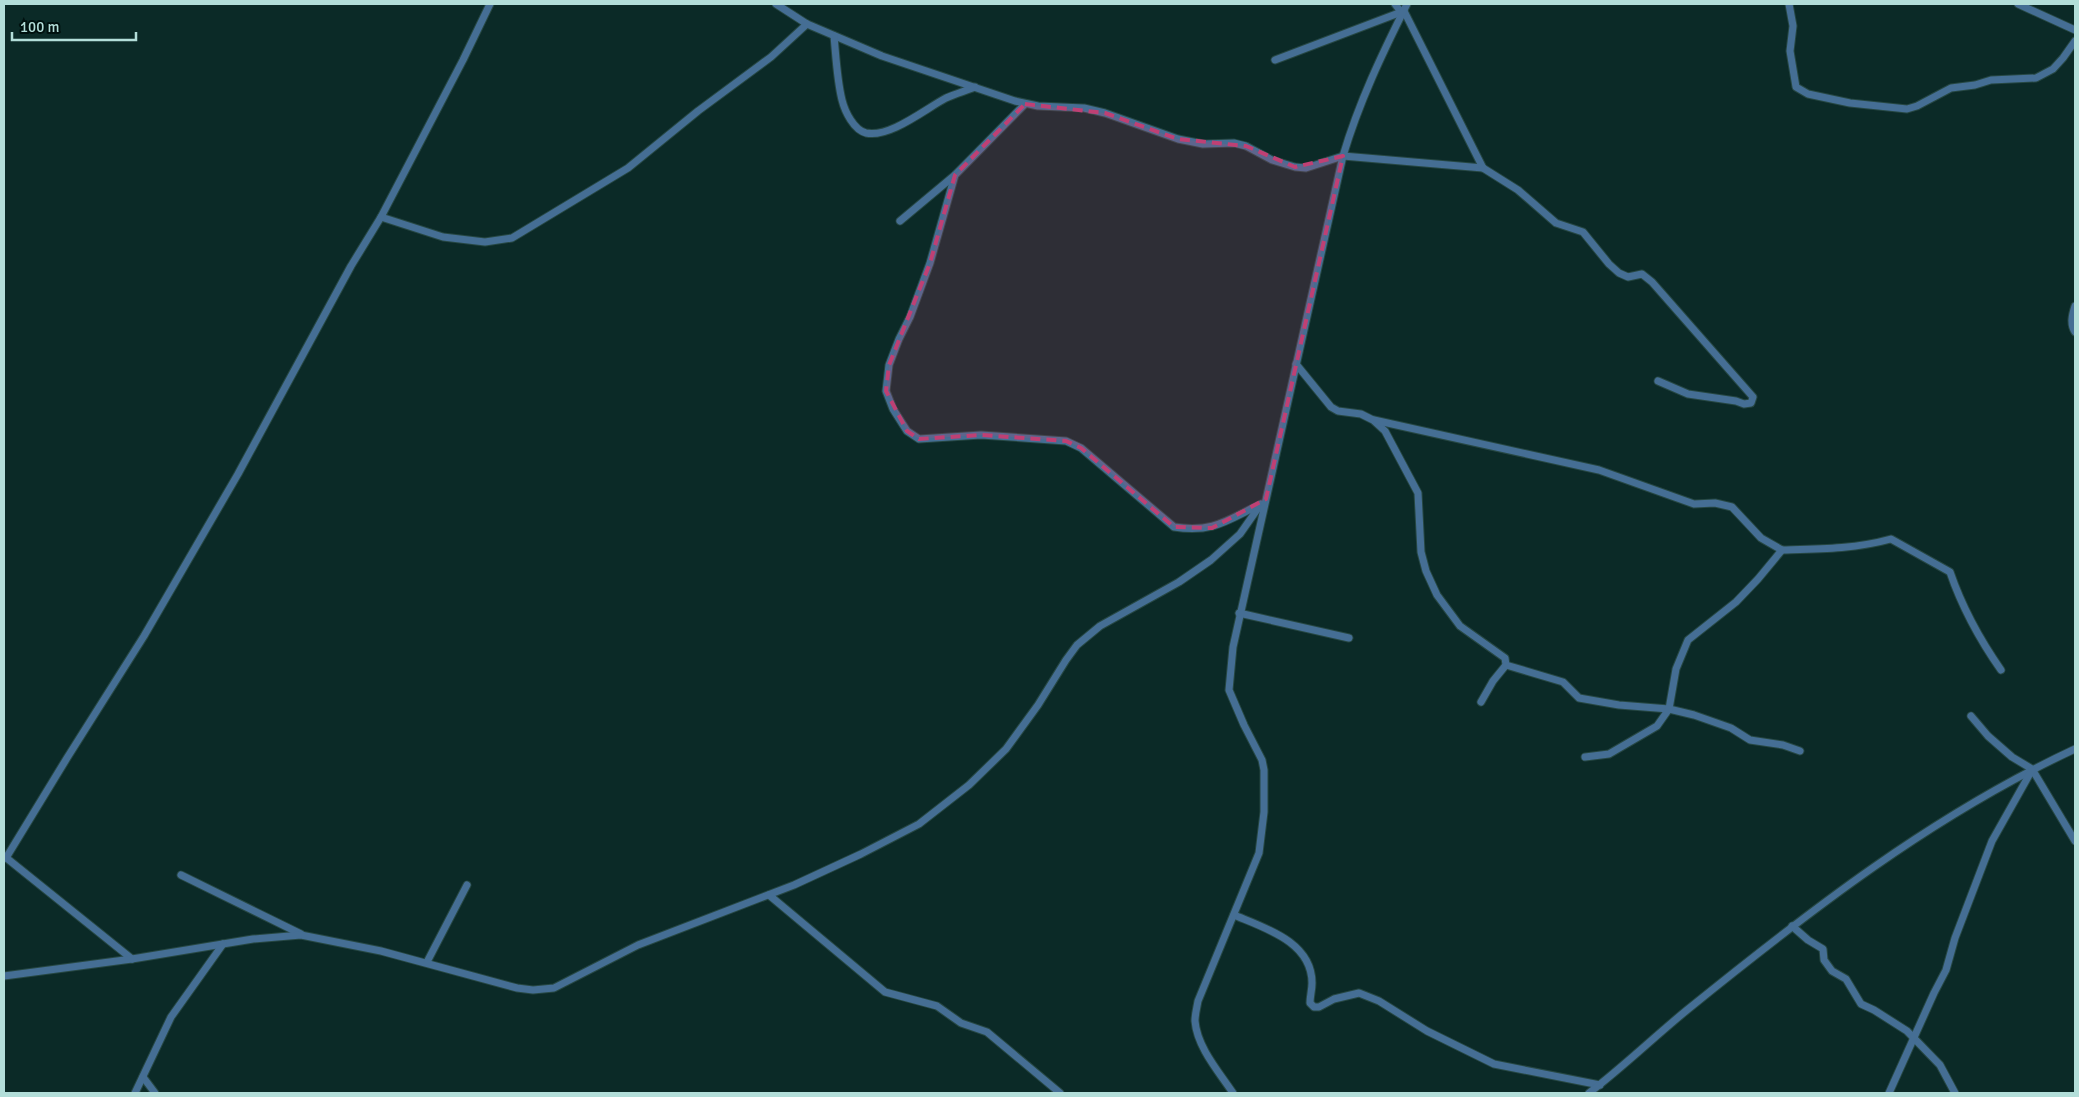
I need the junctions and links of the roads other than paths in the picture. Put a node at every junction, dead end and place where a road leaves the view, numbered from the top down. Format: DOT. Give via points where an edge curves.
graph roads {
  1 [pos="490,4"];
  2 [pos="776,4"];
  3 [pos="1395,4"];
  4 [pos="1407,4"];
  5 [pos="1789,4"];
  6 [pos="2018,4"];
  7 [pos="1402,12"];
  8 [pos="807,24"];
  9 [pos="2075,30"];
  10 [pos="834,36"];
  11 [pos="2075,40"];
  12 [pos="1275,60"];
  13 [pos="975,87"];
  14 [pos="1025,104"];
  15 [pos="1343,156"];
  16 [pos="1483,168"];
  17 [pos="955,175"];
  18 [pos="381,217"];
  19 [pos="900,222"];
  20 [pos="2075,306"];
  21 [pos="2075,332"];
  22 [pos="1296,364"];
  23 [pos="1658,381"];
  24 [pos="1373,420"];
  25 [pos="1264,502"];
  26 [pos="1782,550"];
  27 [pos="1239,613"];
  28 [pos="1349,638"];
  29 [pos="1506,664"];
  30 [pos="2002,670"];
  31 [pos="1481,702"];
  32 [pos="1669,709"];
  33 [pos="1971,716"];
  34 [pos="2075,749"];
  35 [pos="1800,751"];
  36 [pos="1585,757"];
  37 [pos="2032,770"];
  38 [pos="2075,841"];
  39 [pos="5,857"];
  40 [pos="181,874"];
  41 [pos="467,885"];
  42 [pos="769,894"];
  43 [pos="1234,915"];
  44 [pos="1792,926"];
  45 [pos="301,935"];
  46 [pos="223,944"];
  47 [pos="132,959"];
  48 [pos="427,962"];
  49 [pos="4,976"];
  50 [pos="1913,1038"];
  51 [pos="143,1077"];
  52 [pos="1600,1085"];
  53 [pos="135,1093"];
  54 [pos="155,1093"];
  55 [pos="1060,1093"];
  56 [pos="1233,1093"];
  57 [pos="1589,1093"];
  58 [pos="1889,1093"];
  59 [pos="1955,1093"];
  1 -- 18 [label="street"];
  2 -- 8 [label="street"];
  3 -- 7 [label="street"];
  4 -- 7 [label="street"];
  5 -- 11 [label="street" via="1793,26 1790,51 1796,87 1808,94 1850,103 1907,109 1951,88 1991,80 2036,78 2052,69"];
  6 -- 9 [label="street"];
  7 -- 12 [label="street"];
  7 -- 15 [label="street" via="1368,83"];
  7 -- 16 [label="street"];
  8 -- 10 [label="street"];
  8 -- 18 [label="street" via="771,57 628,168 512,238 485,242 443,237"];
  10 -- 13 [label="street"];
  10 -- 13 [label="street" via="842,100 848,115 864,133 891,129 947,98"];
  13 -- 14 [label="street"];
  14 -- 15 [label="street" via="1105,112 1178,139 1246,146 1272,160 1295,167 1306,168"];
  14 -- 17 [label="street"];
  15 -- 16 [label="street"];
  15 -- 22 [label="street"];
  16 -- 23 [label="street" via="1518,190 1556,222 1583,232 1619,272 1628,277 1642,274 1652,282 1753,397 1751,403 1744,404 1688,394"];
  17 -- 19 [label="street"];
  17 -- 25 [label="street" via="930,264 889,365 886,391 907,432 919,439 981,435 1066,441 1081,448 1174,527 1192,530 1212,528"];
  18 -- 39 [label="street" via="149,628"];
  20 -- 21 [label="street" via="2072,318"];
  22 -- 24 [label="street" via="1331,407"];
  22 -- 25 [label="street"];
  24 -- 26 [label="street" via="1599,470 1694,504 1715,503 1732,507 1762,538"];
  24 -- 29 [label="street" via="1388,437 1418,493 1421,552 1437,595 1460,626 1500,652"];
  25 -- 27 [label="street"];
  25 -- 42 [label="street" via="1240,534 1211,560 1179,582 1100,626 1078,645 1006,749 969,786 919,824 861,854"];
  26 -- 30 [label="street" via="1867,546 1891,539 1950,572 1960,600"];
  26 -- 32 [label="street" via="1736,602 1688,640 1676,669"];
  27 -- 28 [label="street"];
  27 -- 43 [label="street" via="1228,684 1262,760 1264,812 1260,853"];
  29 -- 31 [label="street"];
  29 -- 32 [label="street" via="1563,682 1579,698"];
  32 -- 35 [label="street" via="1731,728 1750,740"];
  32 -- 36 [label="street" via="1656,726 1637,740 1610,754"];
  33 -- 37 [label="street" via="1988,736"];
  34 -- 37 [label="street"];
  37 -- 38 [label="street"];
  37 -- 44 [label="street" via="1937,825"];
  37 -- 50 [label="street" via="1992,841 1946,970"];
  39 -- 47 [label="street"];
  40 -- 45 [label="street"];
  41 -- 48 [label="street"];
  42 -- 48 [label="street" via="638,945 554,988 517,988"];
  42 -- 55 [label="street" via="885,992 937,1006 962,1023 987,1032"];
  43 -- 52 [label="street" via="1292,943 1304,956 1312,981 1310,1003 1314,1007 1359,993 1494,1064"];
  43 -- 56 [label="street" via="1198,1001 1195,1020 1206,1052"];
  44 -- 50 [label="street" via="1824,949 1824,960 1832,971 1846,979 1860,1004 1874,1010"];
  44 -- 52 [label="street"];
  45 -- 46 [label="street"];
  45 -- 48 [label="street"];
  46 -- 47 [label="street"];
  46 -- 51 [label="street" via="171,1017"];
  47 -- 49 [label="street"];
  50 -- 58 [label="street"];
  50 -- 59 [label="street" via="1940,1065"];
  51 -- 53 [label="street"];
  51 -- 54 [label="street"];
  52 -- 57 [label="street"];
}
